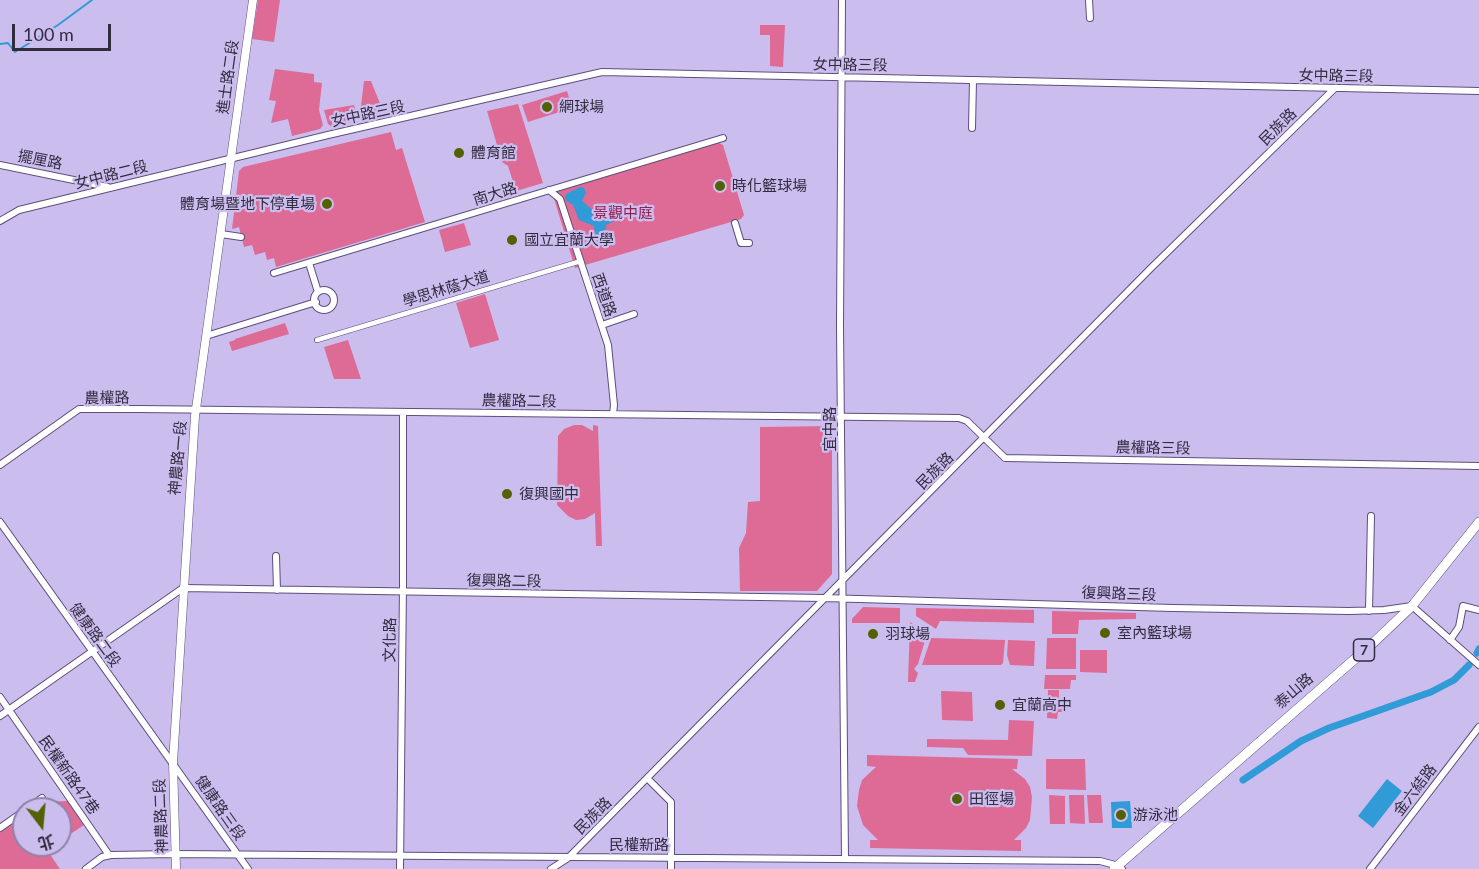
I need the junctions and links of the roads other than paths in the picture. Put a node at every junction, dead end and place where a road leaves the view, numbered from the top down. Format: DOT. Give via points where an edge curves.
graph roads {
  1 [pos="253,0"];
  2 [pos="842,0"];
  3 [pos="1089,0"];
  4 [pos="1090,18"];
  5 [pos="841,76"];
  6 [pos="973,80"];
  7 [pos="1335,88"];
  8 [pos="1479,91"];
  9 [pos="972,129"];
  10 [pos="723,138"];
  11 [pos="231,158"];
  12 [pos="0,165"];
  13 [pos="111,188"];
  14 [pos="549,190"];
  15 [pos="0,221"];
  16 [pos="735,222"];
  17 [pos="221,234"];
  18 [pos="241,237"];
  19 [pos="749,243"];
  20 [pos="581,261"];
  21 [pos="309,263"];
  22 [pos="274,273"];
  23 [pos="318,292"];
  24 [pos="316,302"];
  25 [pos="634,314"];
  26 [pos="602,325"];
  27 [pos="206,336"];
  28 [pos="318,340"];
  29 [pos="196,410"];
  30 [pos="403,412"];
  31 [pos="613,414"];
  32 [pos="842,416"];
  33 [pos="984,439"];
  34 [pos="0,465"];
  35 [pos="1479,466"];
  36 [pos="1371,516"];
  37 [pos="0,522"];
  38 [pos="1479,522"];
  39 [pos="276,556"];
  40 [pos="843,580"];
  41 [pos="183,588"];
  42 [pos="277,590"];
  43 [pos="403,592"];
  44 [pos="824,598"];
  45 [pos="844,599"];
  46 [pos="1412,606"];
  47 [pos="1369,610"];
  48 [pos="1479,610"];
  49 [pos="1450,640"];
  50 [pos="92,652"];
  51 [pos="1479,665"];
  52 [pos="0,697"];
  53 [pos="9,709"];
  54 [pos="0,716"];
  55 [pos="1479,727"];
  56 [pos="173,762"];
  57 [pos="647,778"];
  58 [pos="175,854"];
  59 [pos="238,854"];
  60 [pos="109,855"];
  61 [pos="400,855"];
  62 [pos="671,857"];
  63 [pos="568,858"];
  64 [pos="845,858"];
  65 [pos="1118,868"];
  66 [pos="86,869"];
  67 [pos="176,869"];
  68 [pos="248,869"];
  69 [pos="400,869"];
  70 [pos="551,869"];
  71 [pos="670,869"];
  72 [pos="1370,869"];
  1 -- 11 [label="street, 進士路二段"];
  2 -- 5 [label="street, 宜中路"];
  3 -- 4 [label="street"];
  5 -- 6 [label="street, 女中路三段"];
  5 -- 11 [label="street, 女中路三段" via="602,72"];
  5 -- 32 [label="street, 宜中路"];
  6 -- 7 [label="street, 女中路三段"];
  6 -- 9 [label="street"];
  7 -- 8 [label="street, 女中路三段"];
  7 -- 33 [label="street, 民族路"];
  10 -- 14 [label="street, 南大路"];
  11 -- 13 [label="street, 女中路二段"];
  11 -- 17 [label="street, 神農路一段"];
  12 -- 13 [label="street, 擺厘路"];
  13 -- 15 [label="street, 女中路二段" via="15,211"];
  14 -- 20 [label="street, 西道路" via="560,198"];
  14 -- 21 [label="street, 南大路"];
  16 -- 19 [label="street" via="741,243"];
  17 -- 18 [label="street"];
  17 -- 27 [label="street, 神農路一段"];
  20 -- 26 [label="street, 西道路"];
  20 -- 28 [label="street, 學思林蔭大道"];
  21 -- 22 [label="street, 南大路"];
  21 -- 23 [label="street"];
  23 -- 24 [label="street"];
  23 -- 24 [label="street" via="330,291 334,302 331,308 323,310"];
  24 -- 27 [label="street"];
  25 -- 26 [label="street"];
  26 -- 31 [label="street, 西道路" via="608,345"];
  27 -- 29 [label="street, 神農路一段"];
  29 -- 30 [label="street, 農權路二段"];
  29 -- 34 [label="street, 農權路" via="80,409"];
  29 -- 41 [label="street, 神農路一段"];
  30 -- 31 [label="street, 農權路二段"];
  30 -- 43 [label="street, 文化路"];
  31 -- 32 [label="street, 農權路二段"];
  32 -- 33 [label="street, 農權路三段" via="959,418"];
  32 -- 40 [label="street, 宜中路"];
  33 -- 35 [label="street, 農權路三段" via="1005,458"];
  33 -- 40 [label="street, 民族路"];
  36 -- 47 [label="street"];
  37 -- 50 [label="street, 健康路二段"];
  38 -- 46 [label="main road, 泰山路 / 7"];
  39 -- 42 [label="street"];
  40 -- 44 [label="street, 民族路"];
  40 -- 45 [label="street, 宜中路"];
  41 -- 42 [label="street, 復興路二段"];
  41 -- 50 [label="street"];
  41 -- 56 [label="street, 神農路一段"];
  42 -- 43 [label="street, 復興路二段"];
  43 -- 44 [label="street, 復興路二段"];
  43 -- 61 [label="street, 文化路"];
  44 -- 45 [label="street, 復興路三段"];
  44 -- 57 [label="street, 民族路"];
  45 -- 47 [label="street, 復興路三段"];
  45 -- 64 [label="street, 宜中路"];
  46 -- 47 [label="street, 復興路三段"];
  46 -- 49 [label="street"];
  46 -- 65 [label="main road, 泰山路 / 7"];
  48 -- 49 [label="street" via="1463,606 1459,627"];
  49 -- 51 [label="street"];
  50 -- 53 [label="street"];
  50 -- 56 [label="street, 健康路二段"];
  52 -- 53 [label="street, 民權新路47巷"];
  53 -- 54 [label="street"];
  53 -- 60 [label="street, 民權新路47巷"];
  55 -- 72 [label="street, 金六結路"];
  56 -- 58 [label="street, 神農路二段"];
  56 -- 59 [label="street, 健康路三段"];
  57 -- 62 [label="street" via="671,802"];
  57 -- 63 [label="street, 民族路"];
  58 -- 59 [label="street, 民權新路"];
  58 -- 60 [label="street, 民權新路"];
  58 -- 67 [label="street, 神農路二段"];
  59 -- 61 [label="street, 民權新路"];
  59 -- 68 [label="street, 健康路三段"];
  60 -- 66 [label="street"];
  61 -- 63 [label="street, 民權新路"];
  61 -- 69 [label="street, 文化路"];
  62 -- 63 [label="street, 民權新路"];
  62 -- 64 [label="street, 民權新路"];
  62 -- 71 [label="street"];
  63 -- 70 [label="street, 民族路"];
  64 -- 65 [label="street, 民權新路" via="1100,861"];
}
